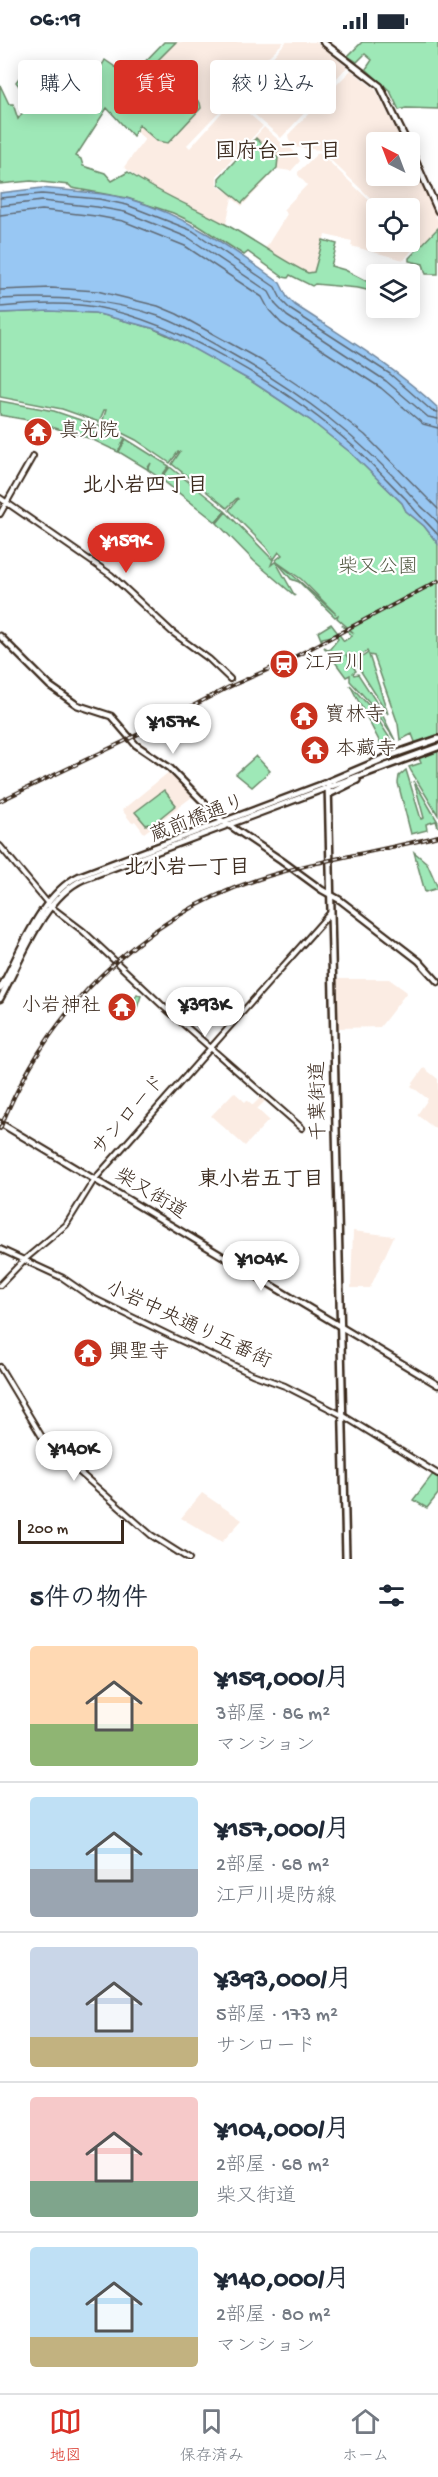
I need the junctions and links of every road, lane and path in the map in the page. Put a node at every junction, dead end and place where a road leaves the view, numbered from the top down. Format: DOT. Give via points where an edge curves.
graph roads {
  1 [pos="323,42"];
  2 [pos="402,132"];
  3 [pos="420,171"];
  4 [pos="438,212"];
  5 [pos="33,456"];
  6 [pos="0,498"];
  7 [pos="8,503"];
  8 [pos="0,514"];
  9 [pos="0,636"];
  10 [pos="230,679"];
  11 [pos="438,739"];
  12 [pos="438,747"];
  13 [pos="329,788"];
  14 [pos="226,823"];
  15 [pos="0,846"];
  16 [pos="332,896"];
  17 [pos="48,905"];
  18 [pos="332,912"];
  19 [pos="438,982"];
  20 [pos="0,989"];
  21 [pos="0,999"];
  22 [pos="210,1048"];
  23 [pos="0,1124"];
  24 [pos="302,1128"];
  25 [pos="94,1180"];
  26 [pos="0,1249"];
  27 [pos="24,1260"];
  28 [pos="0,1285"];
  29 [pos="340,1326"];
  30 [pos="0,1367"];
  31 [pos="438,1385"];
  32 [pos="342,1415"];
  33 [pos="438,1474"];
  34 [pos="189,1559"];
  35 [pos="346,1559"];
  1 -- 2 [label="main road" via="380,86"];
  3 -- 4 [label="main road"];
  5 -- 7 [label="street"];
  6 -- 7 [label="street"];
  7 -- 8 [label="street"];
  7 -- 10 [label="street" via="111,575"];
  9 -- 14 [label="main road" via="47,684 70,701 113,718 136,745 170,768"];
  11 -- 13 [label="highway" via="405,750"];
  12 -- 13 [label="highway"];
  13 -- 14 [label="main road, 蔵前橋通り"];
  13 -- 16 [label="highway, 千葉街道"];
  14 -- 16 [label="main road"];
  14 -- 17 [label="main road, 蔵前橋通り" via="72,879"];
  15 -- 17 [label="street"];
  16 -- 18 [label="highway, 千葉街道"];
  16 -- 19 [label="main road" via="419,961"];
  17 -- 20 [label="main road, 蔵前橋通り"];
  17 -- 21 [label="main road, 蔵前橋通り"];
  17 -- 22 [label="street" via="84,931"];
  18 -- 22 [label="street, サンロード"];
  18 -- 29 [label="highway, 千葉街道"];
  22 -- 24 [label="street"];
  22 -- 25 [label="street, サンロード"];
  23 -- 25 [label="main road, 柴又街道"];
  25 -- 27 [label="street, サンロード" via="66,1225"];
  25 -- 29 [label="main road, 柴又街道"];
  26 -- 27 [label="street, 小岩中央通り五番街"];
  27 -- 28 [label="street, サンロード"];
  27 -- 32 [label="street, 小岩中央通り五番街" via="171,1336"];
  29 -- 31 [label="main road, 柴又街道"];
  29 -- 32 [label="highway, 千葉街道"];
  30 -- 34 [label="street" via="45,1442 151,1535"];
  32 -- 33 [label="street, 小岩中央通り五番街"];
  32 -- 35 [label="highway, 千葉街道"];
}
